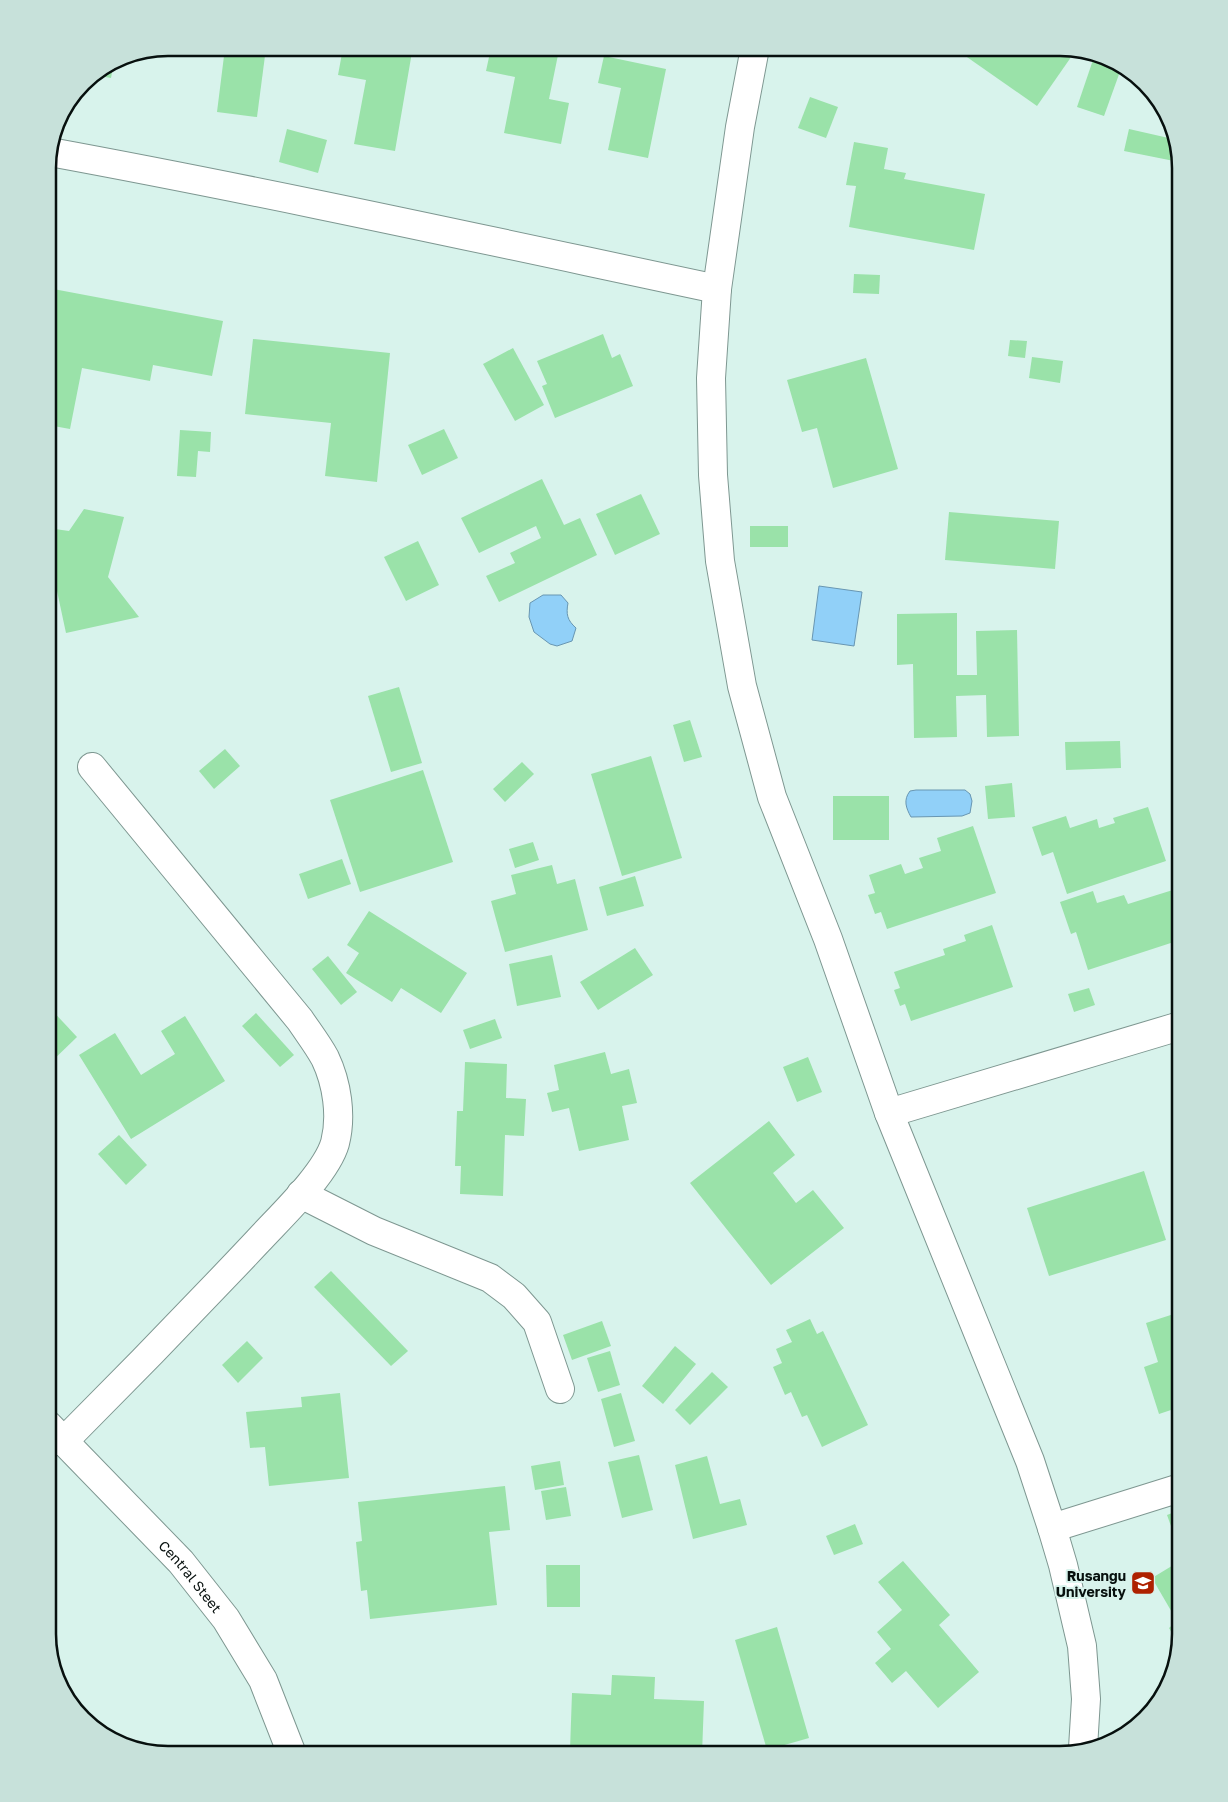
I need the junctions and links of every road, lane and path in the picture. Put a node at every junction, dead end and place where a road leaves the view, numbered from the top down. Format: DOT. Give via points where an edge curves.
graph roads {
  1 [pos="753,56"];
  2 [pos="57,153"];
  3 [pos="717,289"];
  4 [pos="92,767"];
  5 [pos="1172,1028"];
  6 [pos="889,1113"];
  7 [pos="301,1194"];
  8 [pos="560,1389"];
  9 [pos="56,1434"];
  10 [pos="1172,1490"];
  11 [pos="1052,1528"];
  12 [pos="1083,1743"];
  13 [pos="289,1746"];
  1 -- 3 [label="street"];
  2 -- 3 [label="street" via="327,205"];
  3 -- 6 [label="street" via="711,378 713,475 720,561 742,686 772,797 828,939"];
  4 -- 7 [label="street" via="274,986 325,1059 336,1090 338,1117 334,1144 321,1169"];
  5 -- 6 [label="street"];
  6 -- 11 [label="street" via="1030,1461"];
  7 -- 8 [label="street" via="374,1231 490,1278 514,1296 537,1322"];
  7 -- 9 [label="street" via="183,1321"];
  9 -- 13 [label="street, Central Steet" via="181,1562 226,1619 263,1680"];
  10 -- 11 [label="street"];
  11 -- 12 [label="street" via="1082,1646 1086,1699"];
}
